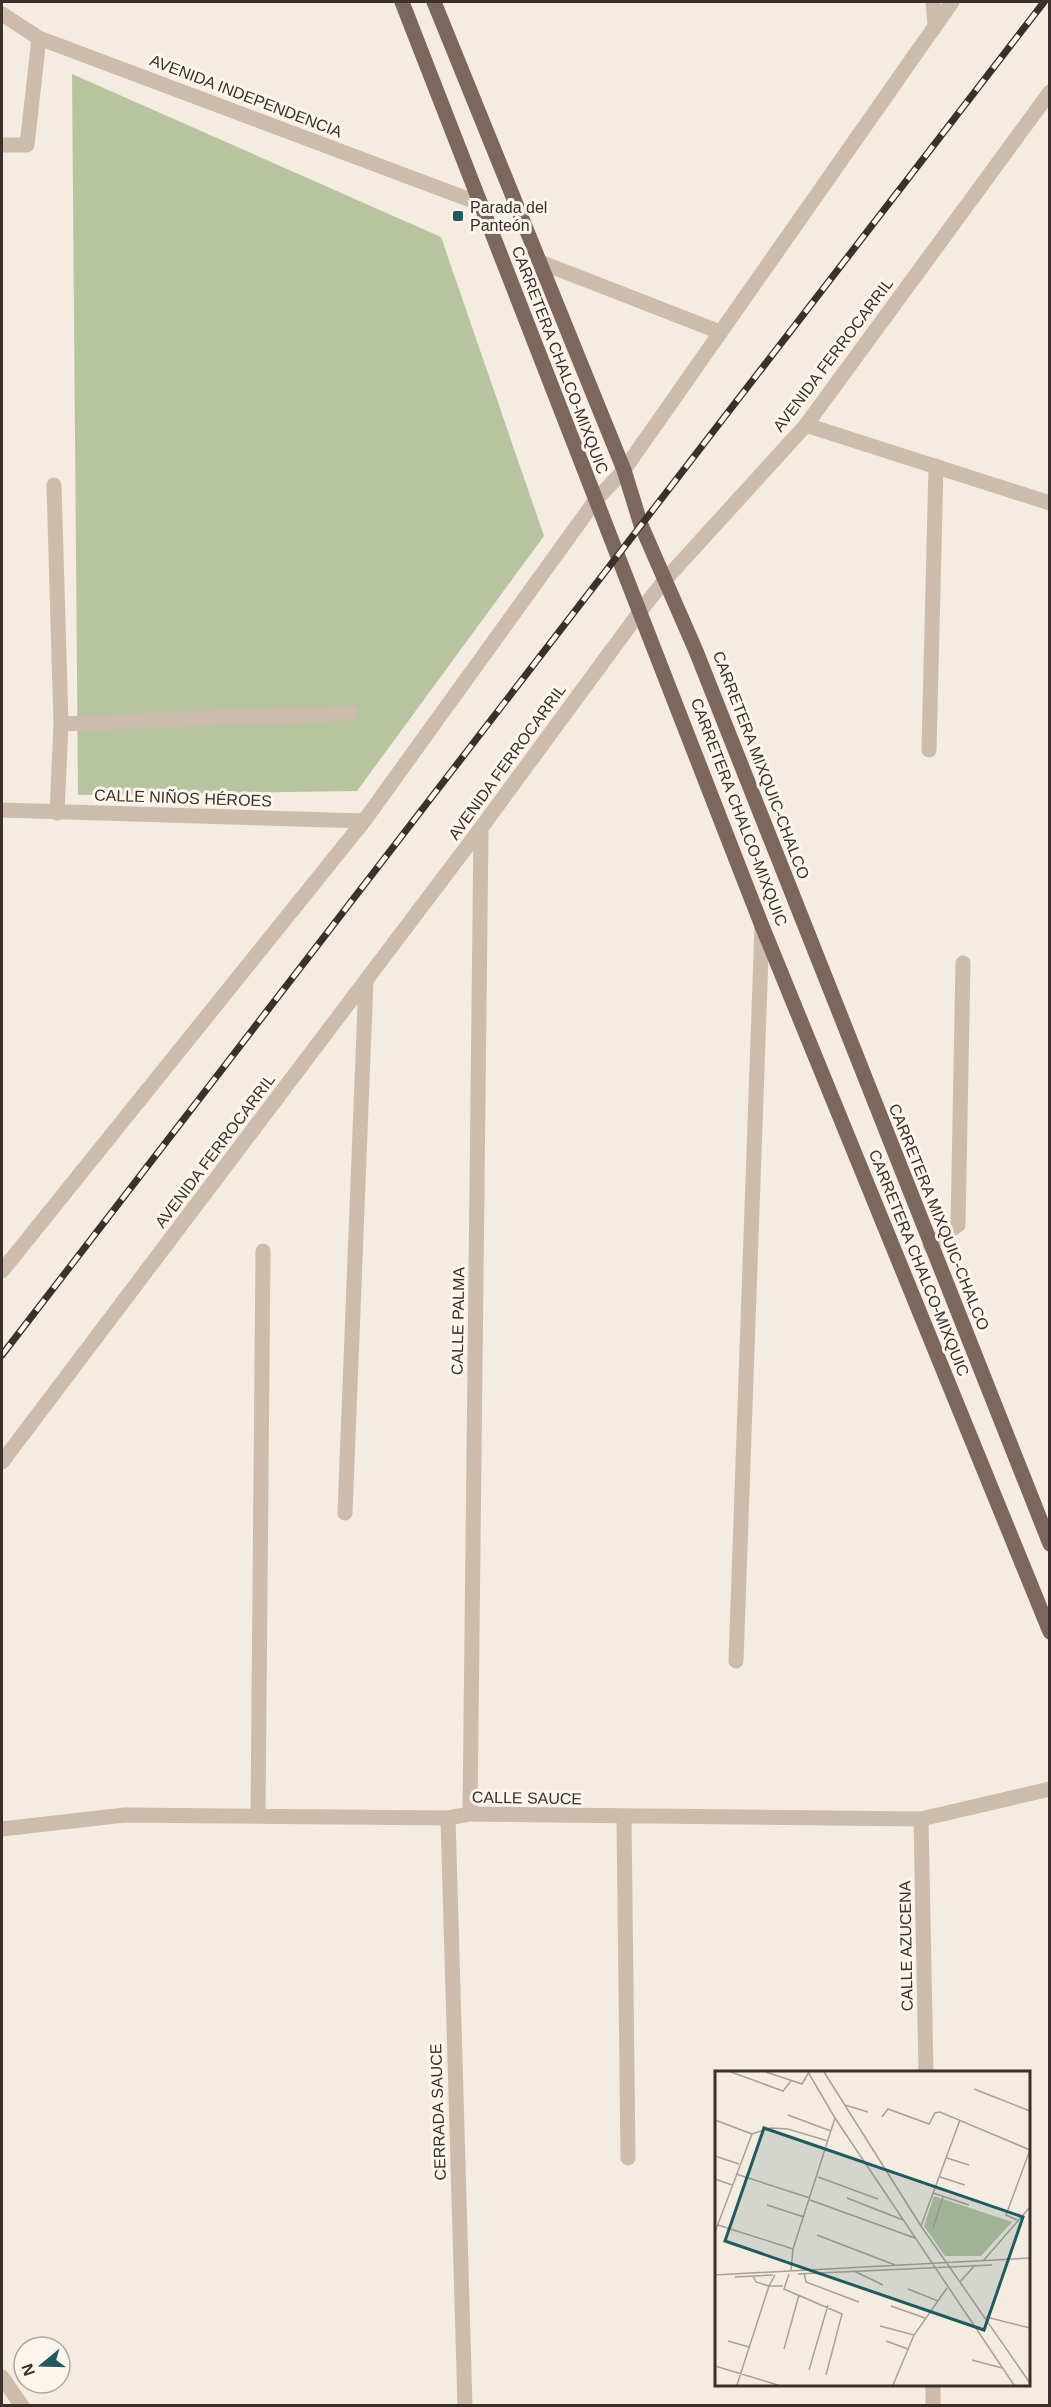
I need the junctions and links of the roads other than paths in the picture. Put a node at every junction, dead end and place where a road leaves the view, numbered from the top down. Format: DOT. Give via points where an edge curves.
graph roads {
  1 [pos="402,2"];
  2 [pos="434,2"];
  3 [pos="933,2"];
  4 [pos="952,2"];
  5 [pos="2,14"];
  6 [pos="935,24"];
  7 [pos="39,38"];
  8 [pos="1050,92"];
  9 [pos="2,145"];
  10 [pos="481,204"];
  11 [pos="540,262"];
  12 [pos="720,333"];
  13 [pos="806,425"];
  14 [pos="936,466"];
  15 [pos="624,470"];
  16 [pos="54,485"];
  17 [pos="596,501"];
  18 [pos="1050,502"];
  19 [pos="664,580"];
  20 [pos="639,613"];
  21 [pos="351,713"];
  22 [pos="61,724"];
  23 [pos="929,750"];
  24 [pos="2,810"];
  25 [pos="57,813"];
  26 [pos="364,821"];
  27 [pos="482,828"];
  28 [pos="762,926"];
  29 [pos="963,963"];
  30 [pos="366,980"];
  31 [pos="930,1245"];
  32 [pos="263,1251"];
  33 [pos="2,1271"];
  34 [pos="2,1462"];
  35 [pos="345,1514"];
  36 [pos="1050,1544"];
  37 [pos="1050,1632"];
  38 [pos="736,1661"];
  39 [pos="1050,1789"];
  40 [pos="470,1814"];
  41 [pos="258,1816"];
  42 [pos="624,1817"];
  43 [pos="448,1818"];
  44 [pos="921,1819"];
  45 [pos="2,1829"];
  46 [pos="926,2071"];
  47 [pos="628,2158"];
  48 [pos="2,2377"];
  49 [pos="933,2386"];
  50 [pos="22,2406"];
  51 [pos="465,2406"];
  52 [pos="933,2406"];
  1 -- 10 [label="main road, CARRETERA CHALCO-MIXQUIC"];
  2 -- 11 [label="main road, CARRETERA MIXQUIC-CHALCO"];
  3 -- 6 [label="street"];
  4 -- 6 [label="street"];
  5 -- 7 [label="street, AVENIDA INDEPENDENCIA"];
  6 -- 12 [label="street"];
  7 -- 9 [label="street" via="27,146"];
  7 -- 10 [label="street, AVENIDA INDEPENDENCIA"];
  8 -- 13 [label="street, AVENIDA FERROCARRIL"];
  10 -- 17 [label="main road, CARRETERA CHALCO-MIXQUIC"];
  11 -- 12 [label="street"];
  11 -- 15 [label="main road, CARRETERA MIXQUIC-CHALCO"];
  12 -- 15 [label="street"];
  13 -- 14 [label="street"];
  13 -- 19 [label="street, AVENIDA FERROCARRIL"];
  14 -- 18 [label="street"];
  14 -- 23 [label="street"];
  15 -- 17 [label="street"];
  15 -- 19 [label="main road, CARRETERA MIXQUIC-CHALCO"];
  16 -- 22 [label="street"];
  17 -- 20 [label="main road, CARRETERA CHALCO-MIXQUIC"];
  17 -- 26 [label="street"];
  19 -- 20 [label="street, AVENIDA FERROCARRIL"];
  19 -- 31 [label="main road, CARRETERA MIXQUIC-CHALCO" via="696,651"];
  20 -- 27 [label="street, AVENIDA FERROCARRIL"];
  20 -- 28 [label="main road, CARRETERA CHALCO-MIXQUIC" via="668,678"];
  21 -- 22 [label="street"];
  22 -- 25 [label="street"];
  24 -- 25 [label="street, CALLE NIÑOS HÉROES"];
  25 -- 26 [label="street, CALLE NIÑOS HÉROES"];
  26 -- 33 [label="street"];
  27 -- 30 [label="street, AVENIDA FERROCARRIL"];
  27 -- 40 [label="street, CALLE PALMA"];
  28 -- 37 [label="main road, CARRETERA CHALCO-MIXQUIC"];
  28 -- 38 [label="street"];
  29 -- 31 [label="street" via="958,1225"];
  30 -- 34 [label="street, AVENIDA FERROCARRIL"];
  30 -- 35 [label="street"];
  31 -- 36 [label="main road, CARRETERA MIXQUIC-CHALCO"];
  32 -- 41 [label="street"];
  39 -- 44 [label="street, CALLE SAUCE"];
  40 -- 42 [label="street, CALLE SAUCE"];
  40 -- 43 [label="street, CALLE SAUCE"];
  41 -- 43 [label="street, CALLE SAUCE"];
  41 -- 45 [label="street, CALLE SAUCE" via="125,1815"];
  42 -- 44 [label="street, CALLE SAUCE"];
  42 -- 47 [label="street"];
  43 -- 51 [label="street, CERRADA SAUCE"];
  44 -- 46 [label="street, CALLE AZUCENA"];
  48 -- 50 [label="street"];
  49 -- 52 [label="street"];
}
